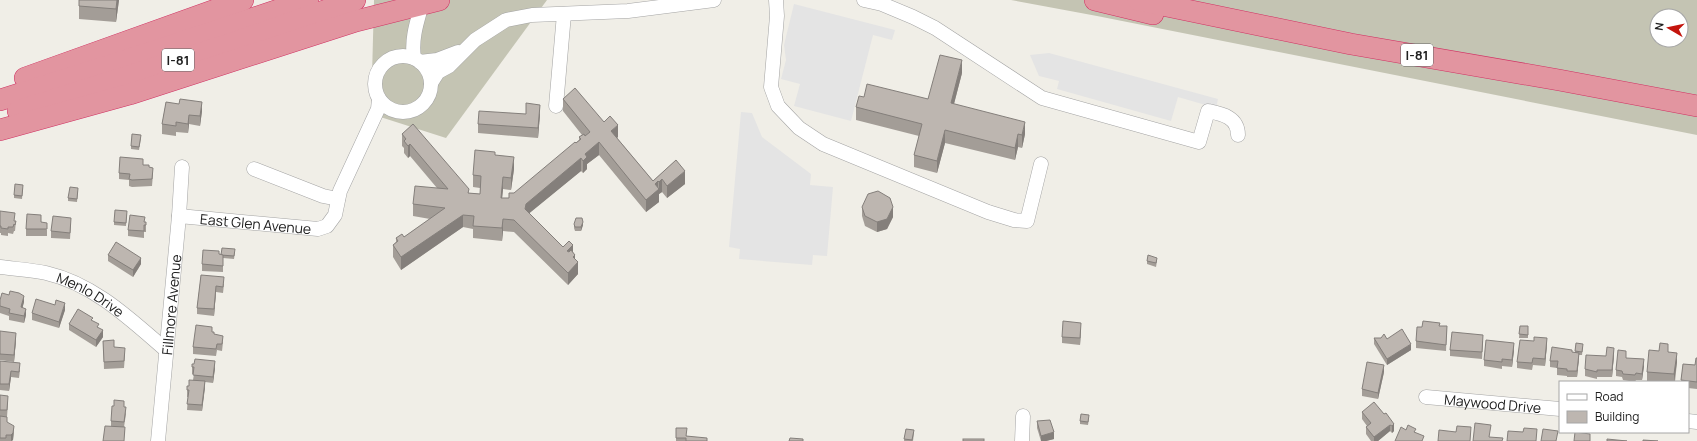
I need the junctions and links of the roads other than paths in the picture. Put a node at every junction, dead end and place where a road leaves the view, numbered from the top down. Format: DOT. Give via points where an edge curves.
graph roads {
  1 [pos="242,0"];
  2 [pos="308,0"];
  3 [pos="355,0"];
  4 [pos="714,0"];
  5 [pos="776,0"];
  6 [pos="864,0"];
  7 [pos="1095,0"];
  8 [pos="1138,0"];
  9 [pos="431,2"];
  10 [pos="564,14"];
  11 [pos="414,33"];
  12 [pos="469,47"];
  13 [pos="1374,48"];
  14 [pos="399,57"];
  15 [pos="417,60"];
  16 [pos="430,83"];
  17 [pos="0,88"];
  18 [pos="379,99"];
  19 [pos="0,100"];
  20 [pos="556,106"];
  21 [pos="1697,106"];
  22 [pos="399,112"];
  23 [pos="0,116"];
  24 [pos="0,130"];
  25 [pos="366,134"];
  26 [pos="1238,135"];
  27 [pos="1041,164"];
  28 [pos="182,167"];
  29 [pos="254,169"];
  30 [pos="338,199"];
  31 [pos="179,216"];
  32 [pos="0,267"];
  33 [pos="166,350"];
  34 [pos="1426,397"];
  35 [pos="1559,409"];
  36 [pos="1023,416"];
  37 [pos="158,441"];
  38 [pos="1022,441"];
  1 -- 17 [label="highway"];
  2 -- 19 [label="highway, I-81"];
  3 -- 23 [label="highway, I-81" via="236,42"];
  4 -- 10 [label="street" via="628,11"];
  5 -- 27 [label="street" via="771,87 778,106 799,128 823,144 988,212 1014,220 1027,221"];
  6 -- 26 [label="street" via="882,4 934,28 1042,98 1199,142 1208,111 1234,120"];
  7 -- 13 [label="highway" via="1192,23 1276,38"];
  8 -- 13 [label="highway, I-81"];
  9 -- 11 [label="street"];
  9 -- 24 [label="highway" via="356,21 130,94"];
  10 -- 12 [label="street" via="532,15 506,20 475,40"];
  10 -- 20 [label="street"];
  11 -- 14 [label="street"];
  11 -- 15 [label="street" via="413,48"];
  12 -- 15 [label="street" via="437,60"];
  12 -- 16 [label="street" via="449,66 438,72"];
  13 -- 21 [label="highway, I-81"];
  14 -- 15 [label="street"];
  14 -- 18 [label="street, East Glen Avenue" via="384,63 378,71 375,89"];
  15 -- 16 [label="street" via="427,69"];
  16 -- 22 [label="street, East Glen Avenue" via="428,97 423,104 408,112"];
  18 -- 22 [label="street" via="390,109"];
  18 -- 25 [label="street, East Glen Avenue" via="378,109"];
  22 -- 25 [label="street, East Glen Avenue" via="379,121"];
  25 -- 30 [label="street, East Glen Avenue"];
  28 -- 31 [label="street, Fillmore Avenue"];
  29 -- 30 [label="street" via="323,196"];
  30 -- 31 [label="street, East Glen Avenue" via="335,215 327,226 318,229"];
  31 -- 33 [label="street, Fillmore Avenue"];
  32 -- 33 [label="street, Menlo Drive" via="46,274 86,288 115,306"];
  33 -- 37 [label="street, Fillmore Avenue"];
  34 -- 35 [label="street, Maywood Drive"];
  36 -- 38 [label="street"];
}
